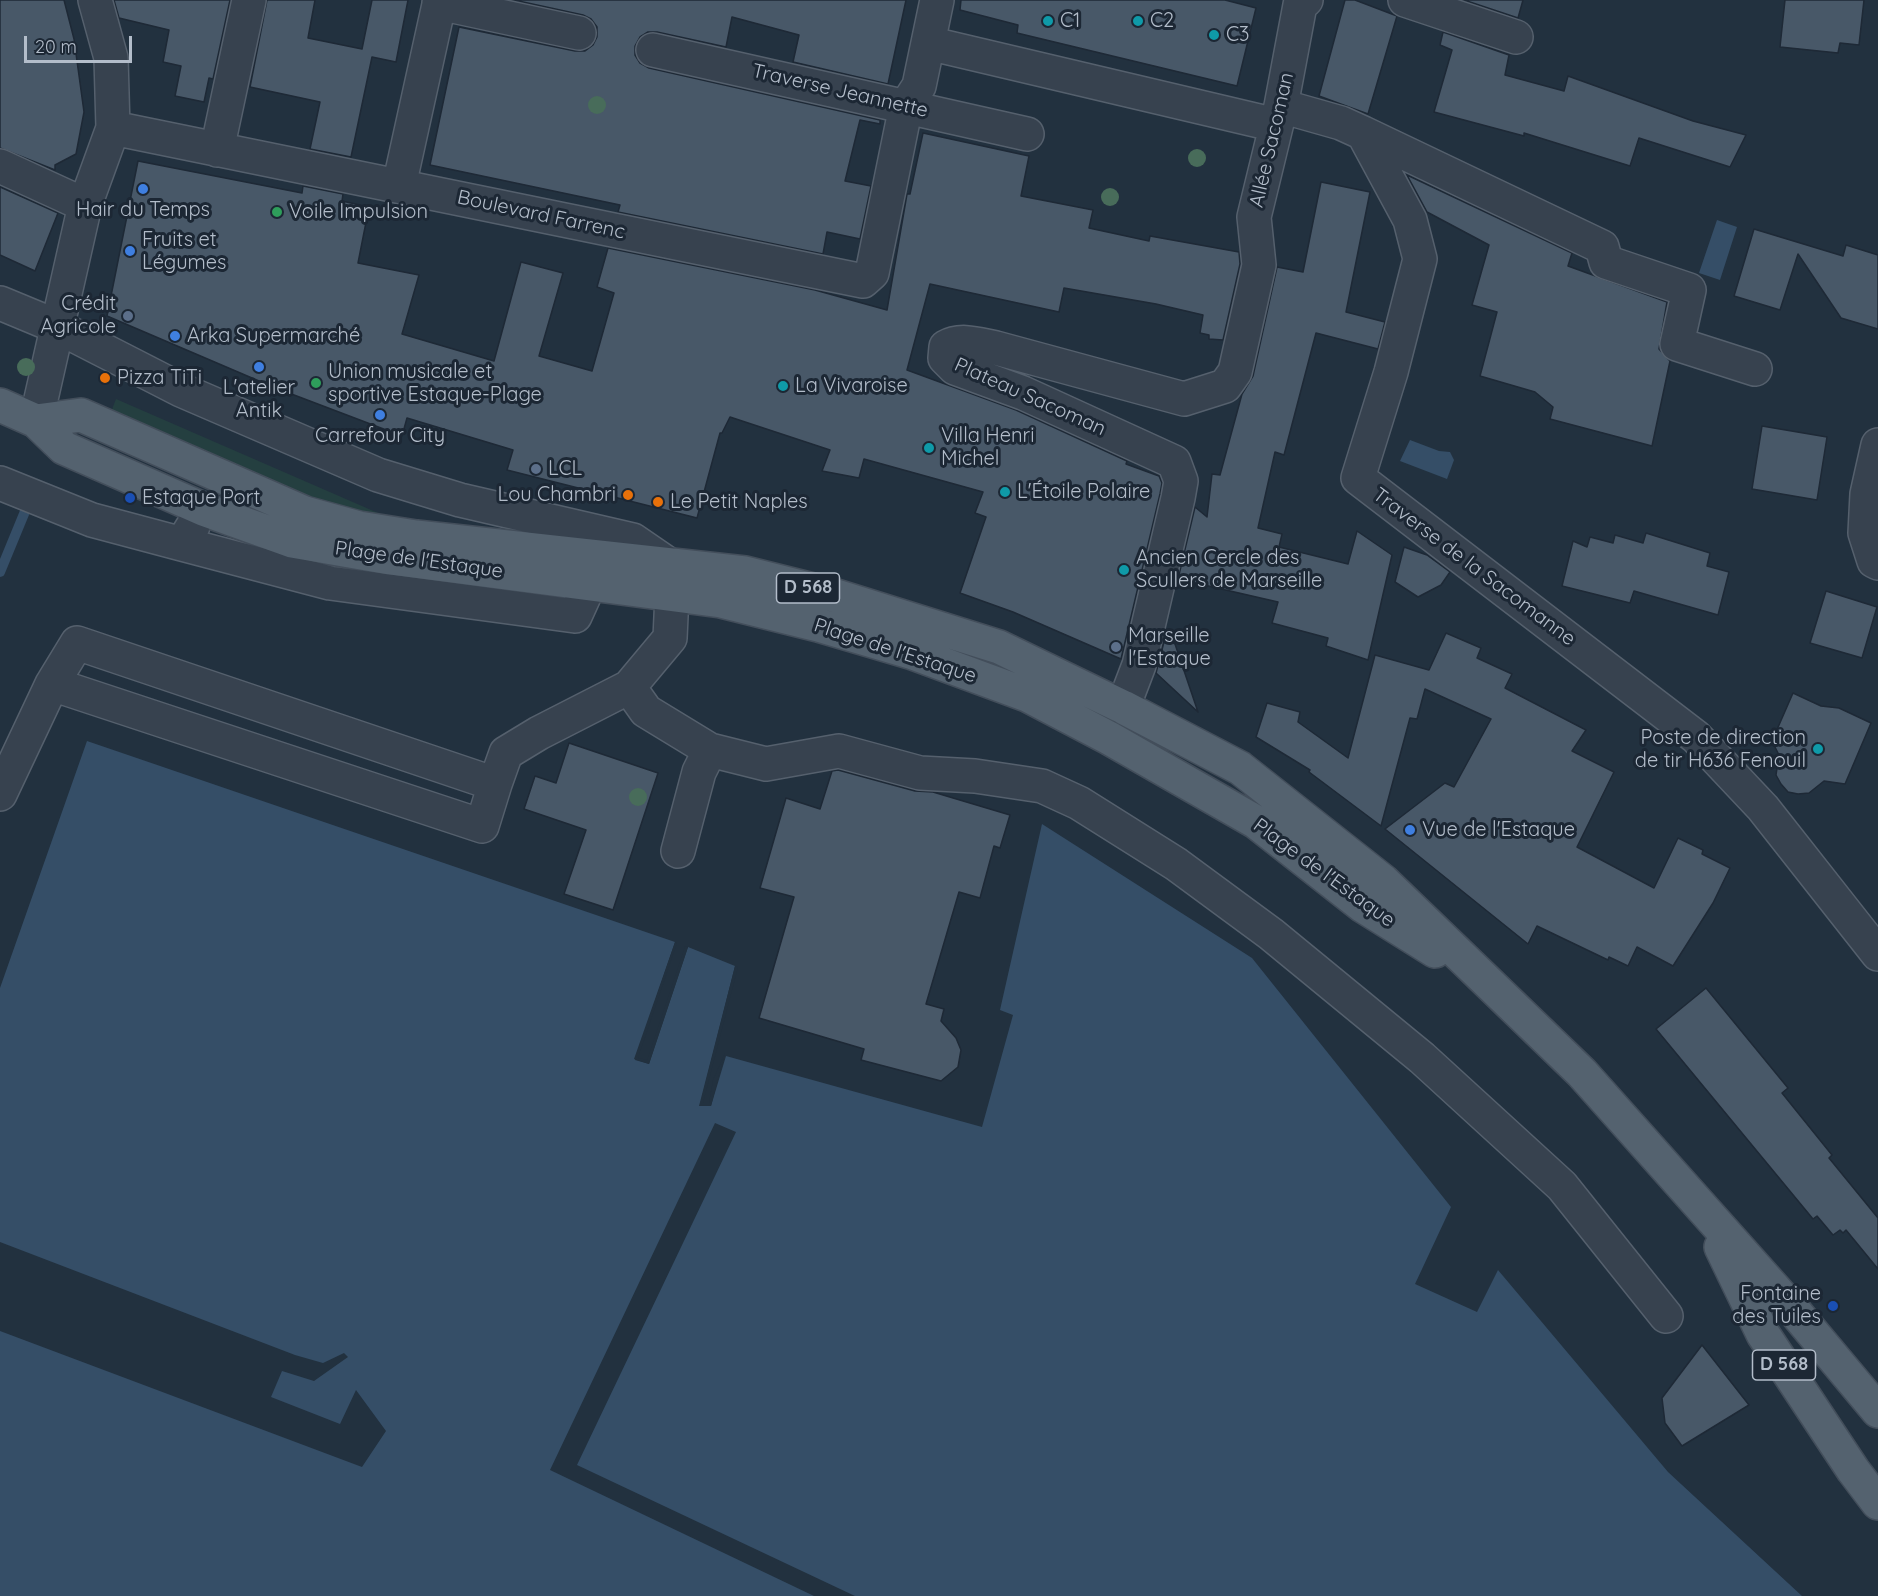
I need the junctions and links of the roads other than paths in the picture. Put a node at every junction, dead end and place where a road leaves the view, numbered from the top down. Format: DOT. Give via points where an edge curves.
graph roads {
  1 [pos="95,0"];
  2 [pos="249,0"];
  3 [pos="937,0"];
  4 [pos="1306,0"];
  5 [pos="1412,1"];
  6 [pos="439,2"];
  7 [pos="579,33"];
  8 [pos="1516,36"];
  9 [pos="928,43"];
  10 [pos="653,50"];
  11 [pos="906,106"];
  12 [pos="1279,115"];
  13 [pos="113,128"];
  14 [pos="1363,133"];
  15 [pos="1028,134"];
  16 [pos="217,150"];
  17 [pos="0,166"];
  18 [pos="399,186"];
  19 [pos="85,205"];
  20 [pos="0,303"];
  21 [pos="58,327"];
  22 [pos="1755,369"];
  23 [pos="1225,386"];
  24 [pos="0,405"];
  25 [pos="36,421"];
  26 [pos="1878,445"];
  27 [pos="0,483"];
  28 [pos="203,509"];
  29 [pos="182,544"];
  30 [pos="1878,563"];
  31 [pos="670,580"];
  32 [pos="590,583"];
  33 [pos="52,684"];
  34 [pos="629,687"];
  35 [pos="1123,707"];
  36 [pos="1109,738"];
  37 [pos="710,750"];
  38 [pos="495,784"];
  39 [pos="0,794"];
  40 [pos="678,851"];
  41 [pos="1878,954"];
  42 [pos="1488,984"];
  43 [pos="1706,1216"];
  44 [pos="1666,1316"];
  45 [pos="1878,1411"];
  46 [pos="1878,1503"];
  1 -- 13 [label="street" via="111,58"];
  2 -- 16 [label="street"];
  3 -- 9 [label="street"];
  4 -- 12 [label="street, Allée Sacoman" via="1300,5"];
  5 -- 8 [label="street"];
  6 -- 7 [label="street"];
  6 -- 18 [label="street"];
  9 -- 11 [label="street" via="919,86"];
  9 -- 12 [label="street"];
  10 -- 11 [label="street, Traverse Jeannette"];
  11 -- 15 [label="street, Traverse Jeannette"];
  11 -- 18 [label="street, Boulevard Farrenc" via="872,273 863,281"];
  12 -- 14 [label="street" via="1341,123"];
  12 -- 23 [label="street, Allée Sacoman" via="1254,217 1259,265 1235,372"];
  13 -- 16 [label="street, Boulevard Farrenc"];
  13 -- 19 [label="street"];
  14 -- 22 [label="street" via="1602,247 1606,262 1689,290 1677,344"];
  14 -- 41 [label="street, Traverse de la Sacomanne" via="1410,220 1420,259 1358,478 1696,737 1763,808"];
  16 -- 18 [label="street, Boulevard Farrenc"];
  17 -- 19 [label="street"];
  19 -- 21 [label="street"];
  20 -- 21 [label="street, Plage de l'Estaque"];
  21 -- 25 [label="street"];
  21 -- 31 [label="street, Plage de l'Estaque" via="182,390 378,475 460,500 633,540"];
  23 -- 35 [label="street, Plateau Sacoman" via="1184,399 996,348 967,343 946,347 945,358 955,368 1023,393 1174,462 1181,481 1139,664"];
  24 -- 25 [label="main road, Plage de l'Estaque / D 568"];
  25 -- 28 [label="main road, Plage de l'Estaque / D 568" via="64,448"];
  25 -- 31 [label="main road, Plage de l'Estaque / D 568" via="81,416 305,513 359,528"];
  26 -- 30 [label="street" via="1867,494 1864,533"];
  27 -- 29 [label="street" via="92,520"];
  28 -- 29 [label="street"];
  28 -- 32 [label="main road, Plage de l'Estaque / D 568" via="292,541 390,558"];
  29 -- 32 [label="street" via="330,583 575,616"];
  31 -- 32 [label="main road, Plage de l'Estaque / D 568"];
  31 -- 34 [label="street" via="670,638"];
  31 -- 35 [label="main road, Plage de l'Estaque / D 568" via="745,573 924,622 999,647"];
  31 -- 36 [label="main road, Plage de l'Estaque / D 568" via="721,601 913,653 1027,696"];
  33 -- 38 [label="street" via="77,643"];
  33 -- 38 [label="street" via="482,826"];
  33 -- 39 [label="street"];
  34 -- 37 [label="street" via="646,711"];
  34 -- 38 [label="street" via="506,753"];
  35 -- 36 [label="main road"];
  35 -- 42 [label="main road, Plage de l'Estaque / D 568" via="1240,768 1383,881"];
  36 -- 42 [label="main road, Plage de l'Estaque / D 568" via="1256,822 1363,906"];
  37 -- 40 [label="street" via="699,772"];
  37 -- 44 [label="street" via="766,764 839,751 920,773 1042,786 1079,803 1176,864 1233,906 1422,1058 1562,1186"];
  42 -- 43 [label="main road, Plage de l'Estaque / D 568" via="1582,1073"];
  43 -- 45 [label="main road, Plage de l'Estaque / D 568" via="1796,1313"];
  43 -- 46 [label="main road, Plage de l'Estaque / D 568" via="1763,1334"];
}
